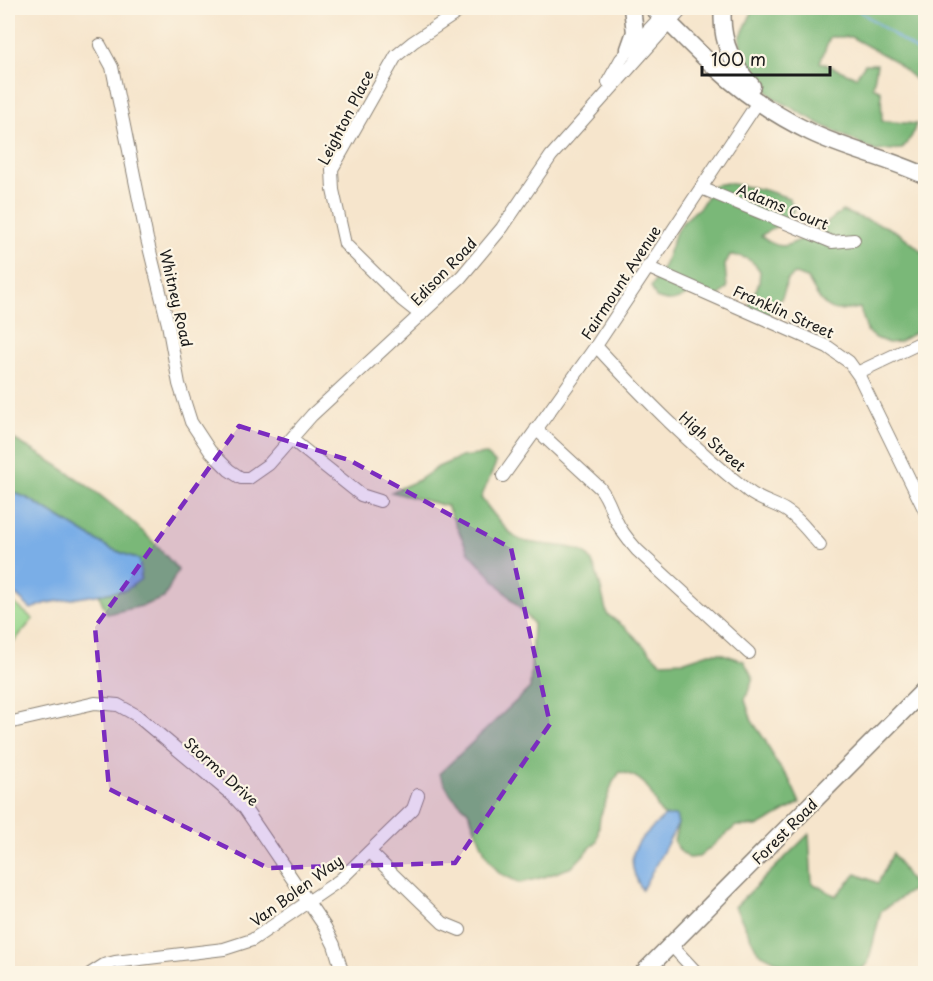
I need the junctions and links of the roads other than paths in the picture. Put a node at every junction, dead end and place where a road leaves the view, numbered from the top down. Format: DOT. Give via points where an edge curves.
graph roads {
  1 [pos="464,8"];
  2 [pos="632,8"];
  3 [pos="684,8"];
  4 [pos="723,8"];
  5 [pos="663,13"];
  6 [pos="100,45"];
  7 [pos="630,49"];
  8 [pos="759,102"];
  9 [pos="595,104"];
  10 [pos="783,117"];
  11 [pos="926,176"];
  12 [pos="701,188"];
  13 [pos="854,240"];
  14 [pos="647,267"];
  15 [pos="421,315"];
  16 [pos="926,340"];
  17 [pos="596,346"];
  18 [pos="857,373"];
  19 [pos="536,429"];
  20 [pos="291,439"];
  21 [pos="503,476"];
  22 [pos="380,501"];
  23 [pos="926,513"];
  24 [pos="820,545"];
  25 [pos="749,653"];
  26 [pos="926,688"];
  27 [pos="8,723"];
  28 [pos="418,795"];
  29 [pos="370,852"];
  30 [pos="309,902"];
  31 [pos="460,930"];
  32 [pos="671,945"];
  33 [pos="90,974"];
  34 [pos="342,974"];
  35 [pos="642,974"];
  36 [pos="698,974"];
  1 -- 15 [label="street, Leighton Place" via="396,56 332,169 345,244"];
  2 -- 7 [label="main road" via="635,32"];
  3 -- 5 [label="street, Edison Road"];
  4 -- 10 [label="main road" via="724,40 732,60 741,75"];
  5 -- 7 [label="street, Edison Road"];
  5 -- 8 [label="main road" via="717,70"];
  5 -- 9 [label="street, Edison Road"];
  6 -- 20 [label="street, Whitney Road" via="112,67 179,384 191,422 210,451 241,478 257,474"];
  7 -- 9 [label="street, Edison Road"];
  8 -- 10 [label="main road"];
  8 -- 12 [label="street, Fairmount Avenue"];
  9 -- 15 [label="street, Edison Road" via="551,156 488,246"];
  10 -- 11 [label="main road" via="811,133"];
  12 -- 13 [label="street, Adams Court" via="831,242"];
  12 -- 14 [label="street, Fairmount Avenue"];
  14 -- 17 [label="street, Fairmount Avenue"];
  14 -- 18 [label="street, Franklin Street" via="828,347"];
  15 -- 20 [label="street, Edison Road" via="318,409"];
  16 -- 18 [label="street"];
  17 -- 19 [label="street, Fairmount Avenue"];
  17 -- 24 [label="street, High Street" via="680,432 750,493 798,519"];
  18 -- 23 [label="street, Franklin Street"];
  19 -- 21 [label="street, Fairmount Avenue"];
  19 -- 25 [label="street" via="600,488 633,545"];
  20 -- 22 [label="street" via="361,495"];
  26 -- 32 [label="main road, Forest Road"];
  27 -- 30 [label="street, Storms Drive" via="95,703 106,702 127,709 232,795"];
  28 -- 29 [label="street, Van Bolen Way" via="413,809"];
  29 -- 30 [label="street, Van Bolen Way"];
  29 -- 31 [label="street" via="443,922"];
  30 -- 33 [label="street, Van Bolen Way" via="236,946 115,962"];
  30 -- 34 [label="street, Storms Drive" via="334,945"];
  32 -- 35 [label="main road, Forest Road"];
  32 -- 36 [label="street"];
}
